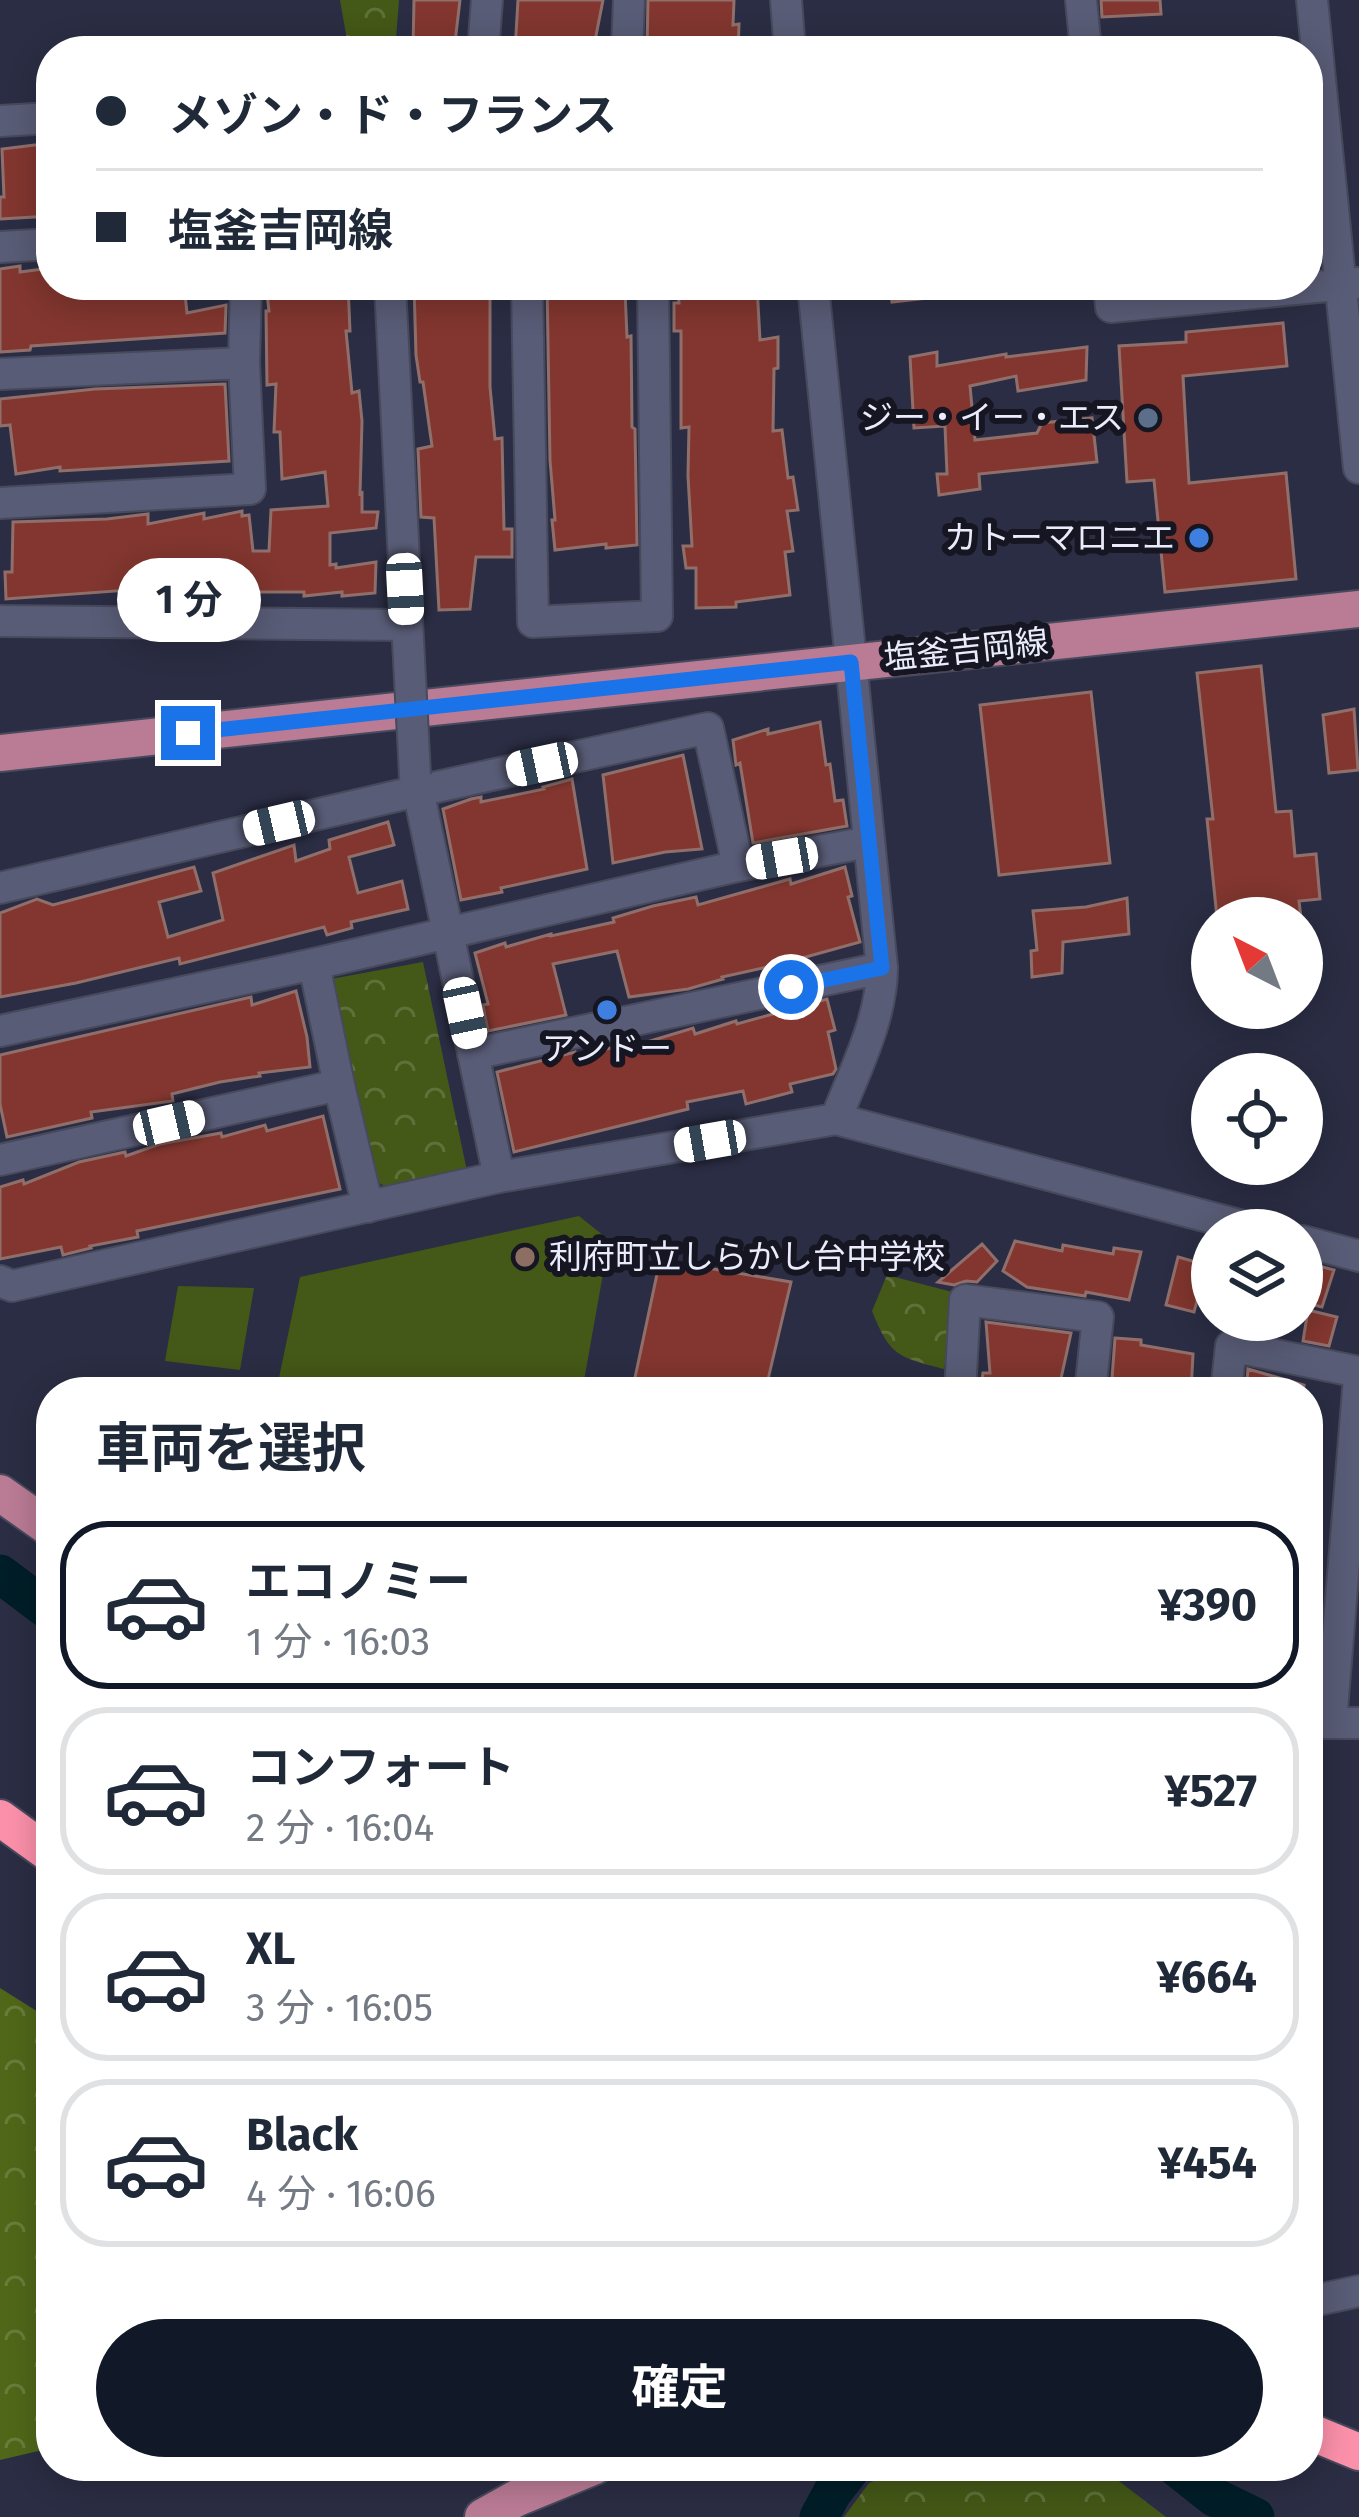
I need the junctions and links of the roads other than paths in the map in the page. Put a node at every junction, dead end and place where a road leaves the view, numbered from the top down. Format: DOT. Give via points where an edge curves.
graph roads {
  1 [pos="487,0"];
  2 [pos="629,0"];
  3 [pos="786,0"];
  4 [pos="1081,0"];
  5 [pos="1312,0"];
  6 [pos="484,36"];
  7 [pos="628,36"];
  8 [pos="789,36"];
  9 [pos="1085,36"];
  10 [pos="1317,36"];
  11 [pos="1323,84"];
  12 [pos="36,119"];
  13 [pos="0,121"];
  14 [pos="36,245"];
  15 [pos="0,247"];
  16 [pos="1349,283"];
  17 [pos="246,300"];
  18 [pos="391,300"];
  19 [pos="527,300"];
  20 [pos="653,300"];
  21 [pos="815,300"];
  22 [pos="1110,300"];
  23 [pos="1180,300"];
  24 [pos="244,363"];
  25 [pos="0,374"];
  26 [pos="1359,467"];
  27 [pos="0,503"];
  28 [pos="1359,609"];
  29 [pos="0,621"];
  30 [pos="408,633"];
  31 [pos="851,662"];
  32 [pos="0,753"];
  33 [pos="417,783"];
  34 [pos="869,842"];
  35 [pos="738,866"];
  36 [pos="0,888"];
  37 [pos="448,933"];
  38 [pos="314,964"];
  39 [pos="882,968"];
  40 [pos="0,1031"];
  41 [pos="473,1054"];
  42 [pos="339,1085"];
  43 [pos="836,1120"];
  44 [pos="0,1160"];
  45 [pos="500,1177"];
  46 [pos="368,1207"];
  47 [pos="1191,1213"];
  48 [pos="1323,1247"];
  49 [pos="1359,1256"];
  50 [pos="0,1281"];
  51 [pos="1359,1375"];
  52 [pos="961,1377"];
  53 [pos="1092,1377"];
  54 [pos="1228,1377"];
  55 [pos="0,1493"];
  56 [pos="36,1518"];
  57 [pos="1333,1723"];
  58 [pos="0,1818"];
  59 [pos="0,1839"];
  60 [pos="36,1844"];
  61 [pos="36,1862"];
  62 [pos="1359,2291"];
  63 [pos="1323,2299"];
  64 [pos="1323,2437"];
  65 [pos="1359,2452"];
  66 [pos="558,2481"];
  67 [pos="483,2517"];
  1 -- 6 [label="street"];
  2 -- 7 [label="street"];
  3 -- 8 [label="street"];
  4 -- 9 [label="street"];
  5 -- 10 [label="street"];
  11 -- 16 [label="street"];
  12 -- 13 [label="street"];
  14 -- 15 [label="street"];
  16 -- 26 [label="street"];
  17 -- 24 [label="street"];
  18 -- 30 [label="street"];
  19 -- 20 [label="street" via="533,622 657,616"];
  21 -- 31 [label="street"];
  22 -- 23 [label="street" via="1111,307"];
  24 -- 25 [label="street"];
  24 -- 27 [label="street" via="250,489"];
  28 -- 31 [label="main road, 塩釜吉岡線"];
  29 -- 30 [label="street"];
  30 -- 33 [label="street, bridge"];
  31 -- 32 [label="main road, 塩釜吉岡線"];
  31 -- 34 [label="street"];
  33 -- 35 [label="street" via="708,728"];
  33 -- 36 [label="street"];
  33 -- 37 [label="street"];
  34 -- 35 [label="street"];
  34 -- 39 [label="street"];
  35 -- 37 [label="street"];
  37 -- 38 [label="street"];
  37 -- 41 [label="street"];
  38 -- 40 [label="street"];
  38 -- 42 [label="street"];
  39 -- 41 [label="street"];
  39 -- 43 [label="street" via="875,1013"];
  41 -- 45 [label="street"];
  42 -- 44 [label="street"];
  42 -- 46 [label="street"];
  43 -- 45 [label="street"];
  43 -- 47 [label="street"];
  45 -- 46 [label="street"];
  46 -- 50 [label="street" via="12,1286"];
  48 -- 49 [label="street"];
  51 -- 54 [label="street" via="1231,1346"];
  51 -- 57 [label="street"];
  52 -- 53 [label="street" via="965,1300 1098,1317"];
  55 -- 56 [label="main road"];
  58 -- 60 [label="highway"];
  59 -- 61 [label="highway"];
  62 -- 63 [label="street"];
  64 -- 65 [label="highway"];
  66 -- 67 [label="main road"];
}
